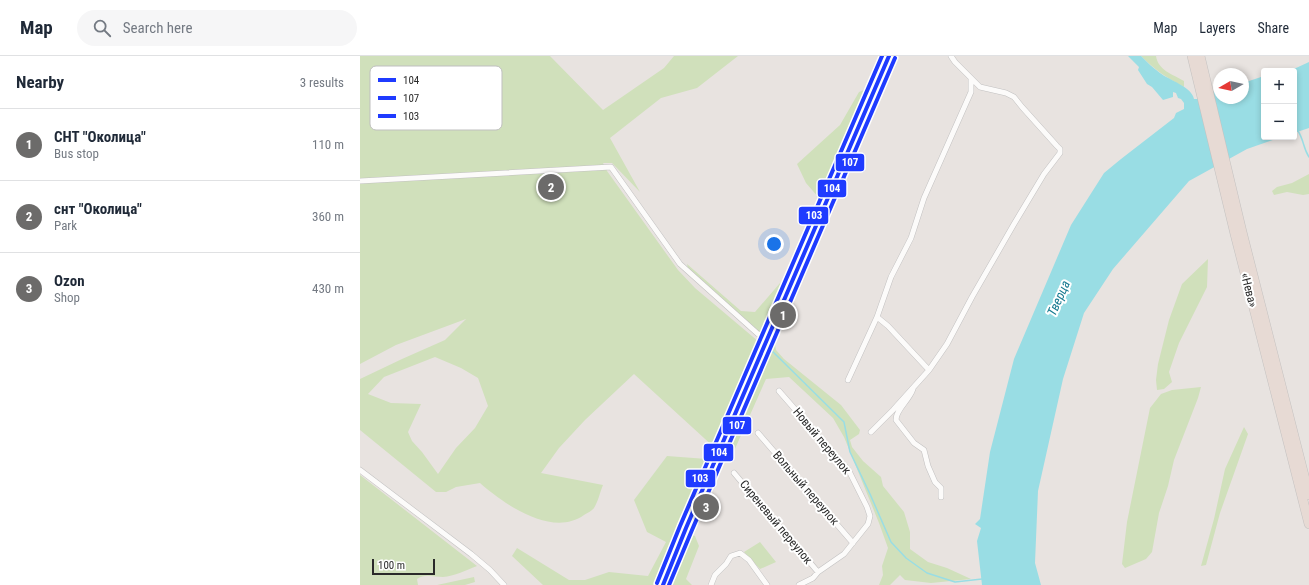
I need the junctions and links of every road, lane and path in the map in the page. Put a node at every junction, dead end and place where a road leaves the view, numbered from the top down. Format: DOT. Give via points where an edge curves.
graph roads {
  1 [pos="889,56"];
  2 [pos="951,56"];
  3 [pos="1195,56"];
  4 [pos="971,79"];
  5 [pos="360,181"];
  6 [pos="1229,193"];
  7 [pos="877,317"];
  8 [pos="767,339"];
  9 [pos="929,370"];
  10 [pos="848,380"];
  11 [pos="913,387"];
  12 [pos="779,391"];
  13 [pos="870,432"];
  14 [pos="758,433"];
  15 [pos="360,470"];
  16 [pos="734,473"];
  17 [pos="1309,495"];
  18 [pos="941,498"];
  19 [pos="1309,524"];
  20 [pos="853,543"];
  21 [pos="818,572"];
  22 [pos="809,583"];
  23 [pos="504,585"];
  24 [pos="663,585"];
  25 [pos="711,585"];
  26 [pos="767,585"];
  27 [pos="799,585"];
  1 -- 8 [label="main road"];
  2 -- 4 [label="street"];
  3 -- 6 [label="highway, «Нева»"];
  4 -- 7 [label="street" via="971,92 924,198 911,238 891,277"];
  4 -- 9 [label="street" via="980,87 1014,97 1060,149 1060,153 1044,174 947,344"];
  5 -- 8 [label="street" via="611,167 680,264"];
  6 -- 17 [label="highway, «Нева»"];
  6 -- 19 [label="highway, «Нева»"];
  7 -- 9 [label="street"];
  7 -- 10 [label="street"];
  8 -- 24 [label="main road"];
  9 -- 11 [label="street"];
  11 -- 13 [label="street"];
  11 -- 18 [label="street" via="910,397 897,413 896,420 914,443 924,450 928,466 940,488"];
  12 -- 20 [label="street, Новый переулок" via="849,471 867,507 870,516 868,524"];
  14 -- 20 [label="street, Вольный переулок"];
  15 -- 23 [label="street" via="486,566"];
  16 -- 21 [label="street, Сиреневый переулок"];
  20 -- 21 [label="street" via="844,554"];
  21 -- 22 [label="street"];
  22 -- 27 [label="street"];
  25 -- 26 [label="street" via="715,574 732,556 740,553 749,560"];
}
